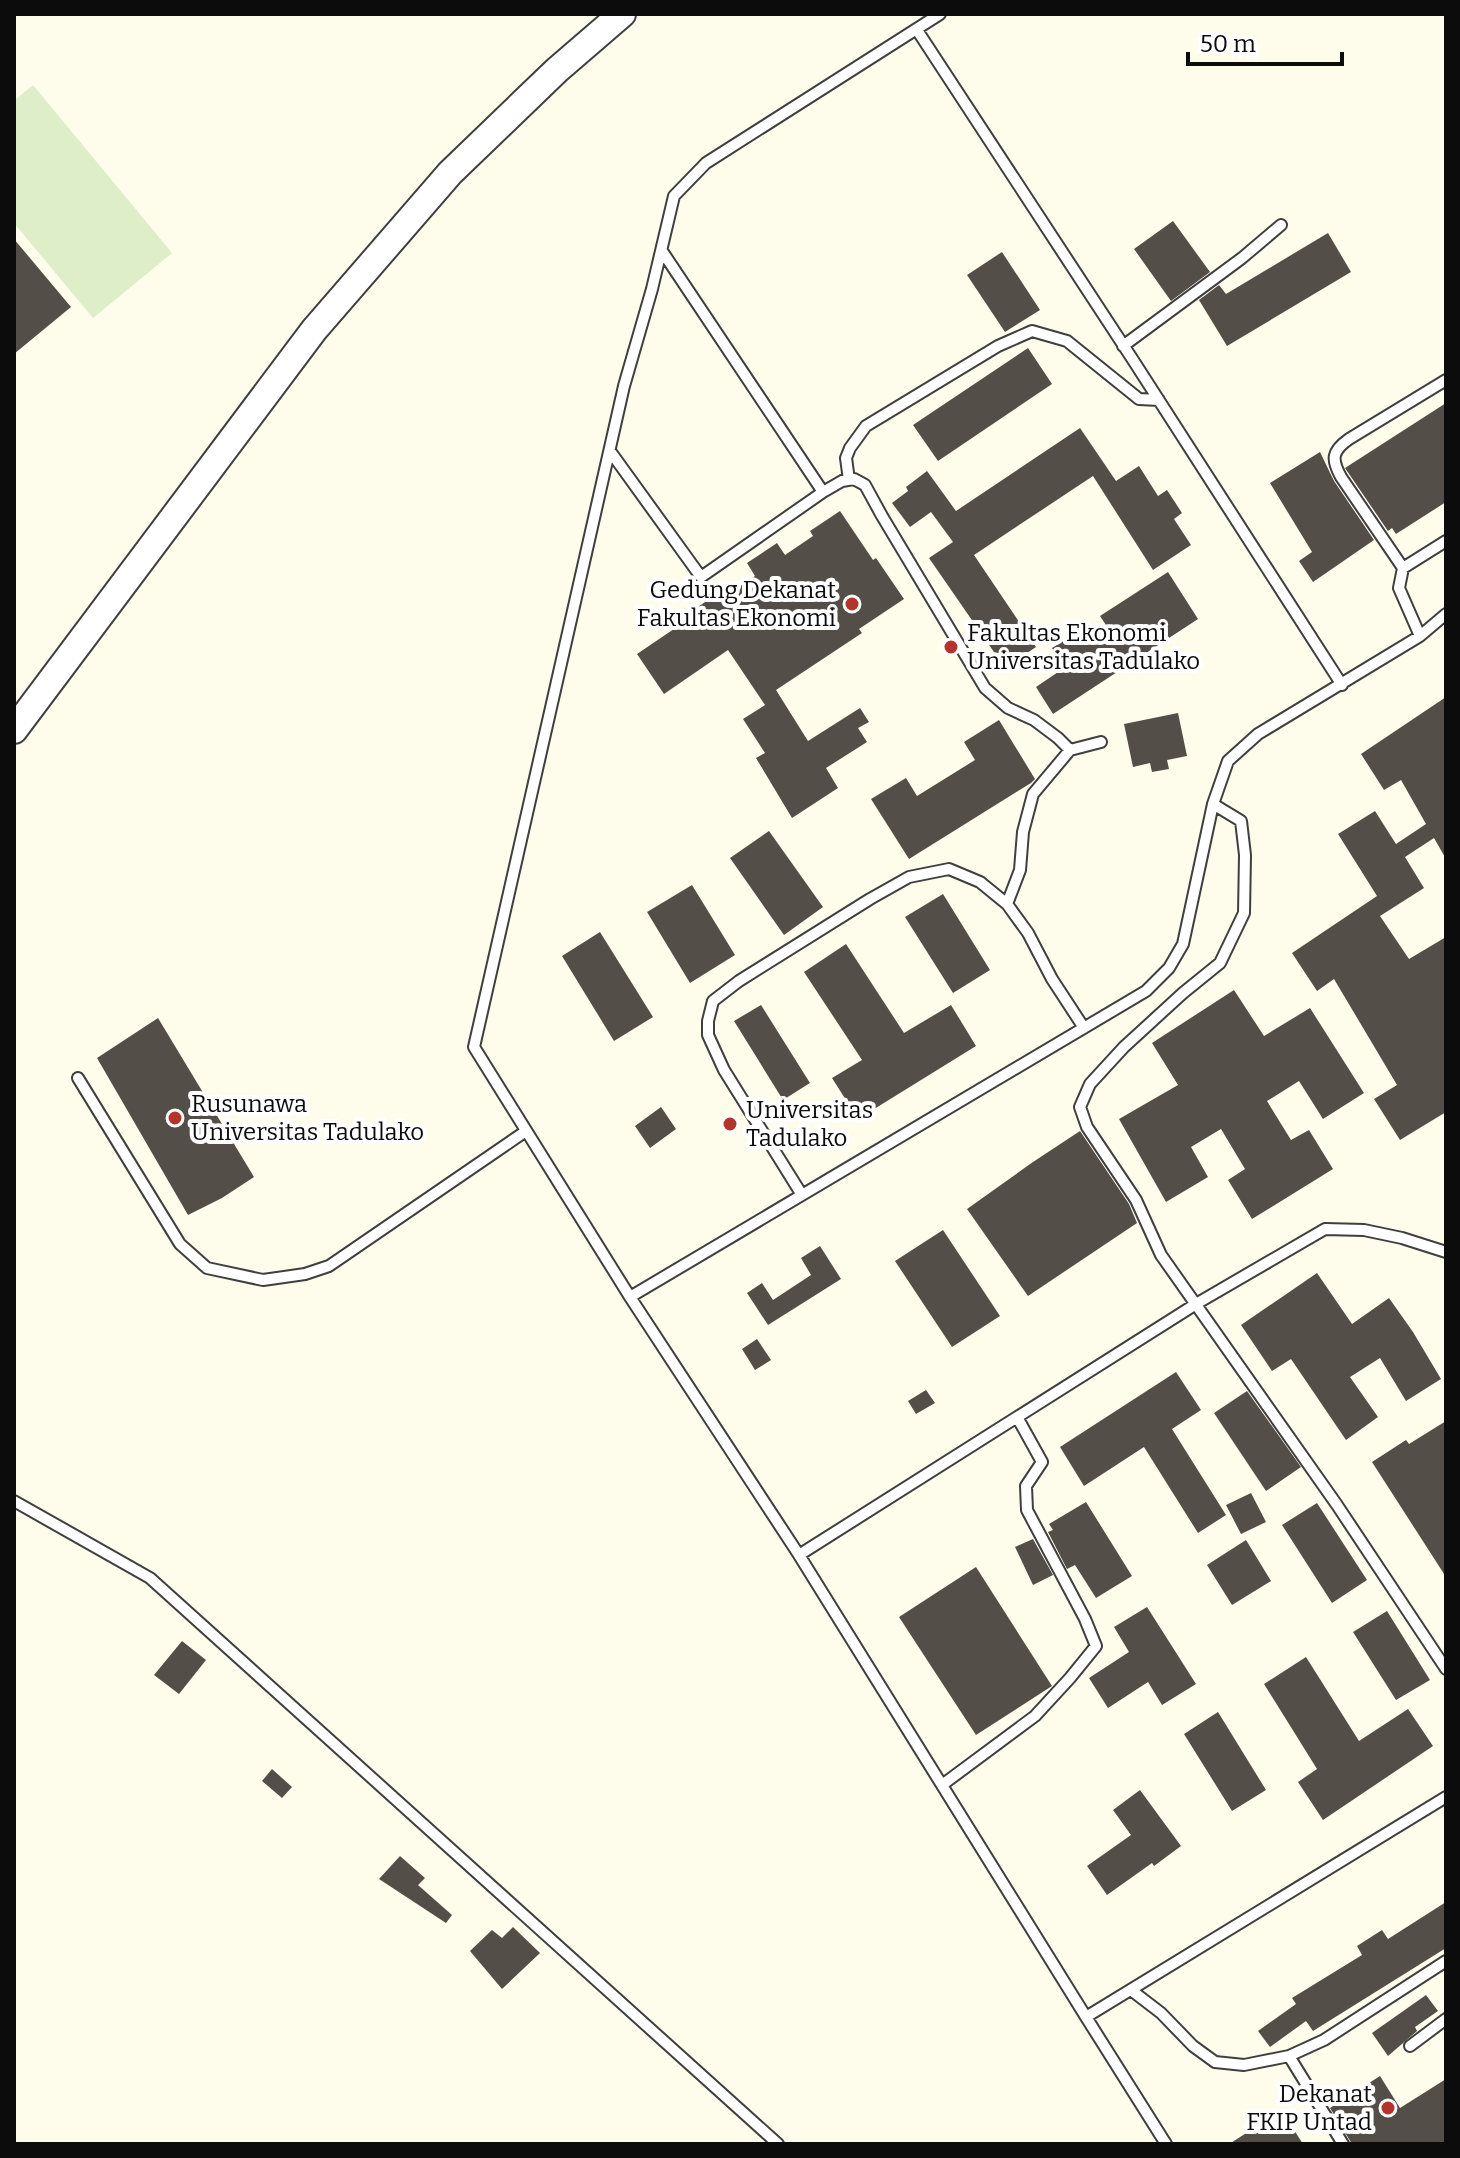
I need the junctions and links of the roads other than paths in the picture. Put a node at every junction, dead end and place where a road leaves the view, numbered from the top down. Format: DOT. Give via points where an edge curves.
graph roads {
  1 [pos="622,14"];
  2 [pos="940,14"];
  3 [pos="917,30"];
  4 [pos="1281,225"];
  5 [pos="662,251"];
  6 [pos="1123,346"];
  7 [pos="1446,380"];
  8 [pos="1159,400"];
  9 [pos="610,451"];
  10 [pos="849,480"];
  11 [pos="823,492"];
  12 [pos="1446,541"];
  13 [pos="1403,568"];
  14 [pos="1446,614"];
  15 [pos="1420,636"];
  16 [pos="1342,685"];
  17 [pos="14,730"];
  18 [pos="1101,742"];
  19 [pos="1070,750"];
  20 [pos="1213,804"];
  21 [pos="1007,904"];
  22 [pos="1084,1028"];
  23 [pos="78,1078"];
  24 [pos="526,1131"];
  25 [pos="802,1195"];
  26 [pos="1446,1252"];
  27 [pos="630,1297"];
  28 [pos="1196,1304"];
  29 [pos="1017,1417"];
  30 [pos="14,1501"];
  31 [pos="799,1555"];
  32 [pos="1446,1669"];
  33 [pos="942,1785"];
  34 [pos="1446,1797"];
  35 [pos="1446,1961"];
  36 [pos="1131,1990"];
  37 [pos="1086,2017"];
  38 [pos="1446,2019"];
  39 [pos="1410,2046"];
  40 [pos="1289,2056"];
  41 [pos="778,2144"];
  42 [pos="1166,2144"];
  43 [pos="1343,2144"];
  1 -- 17 [label="street" via="450,173 314,330"];
  2 -- 3 [label="lane"];
  3 -- 5 [label="lane" via="706,163 674,196"];
  3 -- 6 [label="lane"];
  4 -- 6 [label="lane"];
  5 -- 9 [label="lane"];
  5 -- 11 [label="lane"];
  6 -- 8 [label="lane"];
  7 -- 13 [label="lane" via="1349,439 1334,458 1341,477"];
  8 -- 10 [label="lane" via="1139,399 1067,341 1032,331 866,426 846,458"];
  8 -- 16 [label="lane"];
  9 -- 11 [label="lane" via="701,577"];
  9 -- 24 [label="lane" via="474,1047"];
  10 -- 11 [label="lane"];
  10 -- 19 [label="lane" via="865,485 985,688"];
  12 -- 13 [label="lane"];
  13 -- 15 [label="lane" via="1399,588"];
  14 -- 15 [label="lane"];
  15 -- 16 [label="lane"];
  16 -- 20 [label="lane" via="1258,734 1228,761"];
  18 -- 19 [label="lane"];
  19 -- 21 [label="lane" via="1033,794 1020,870"];
  20 -- 22 [label="lane" via="1183,944 1146,991"];
  20 -- 28 [label="lane" via="1241,821 1244,913 1220,963 1124,1047 1090,1084 1080,1107 1087,1127 1136,1200 1161,1255"];
  21 -- 22 [label="lane"];
  21 -- 25 [label="lane" via="980,882 949,869 909,877 713,1001 708,1035 718,1059"];
  22 -- 25 [label="lane"];
  23 -- 24 [label="lane" via="180,1244 207,1268 263,1280 329,1266"];
  24 -- 27 [label="lane"];
  25 -- 27 [label="lane"];
  26 -- 28 [label="lane" via="1364,1230 1325,1229"];
  27 -- 31 [label="lane"];
  28 -- 29 [label="lane"];
  28 -- 32 [label="lane"];
  29 -- 31 [label="lane"];
  29 -- 33 [label="lane" via="1042,1462 1026,1486 1027,1510 1096,1646 1035,1716"];
  30 -- 41 [label="lane" via="150,1578"];
  31 -- 33 [label="lane"];
  33 -- 37 [label="lane"];
  34 -- 36 [label="lane"];
  35 -- 40 [label="lane" via="1324,2040"];
  36 -- 37 [label="lane"];
  36 -- 40 [label="lane" via="1215,2062 1244,2065"];
  37 -- 42 [label="lane"];
  38 -- 39 [label="lane"];
  40 -- 43 [label="lane"];
}
